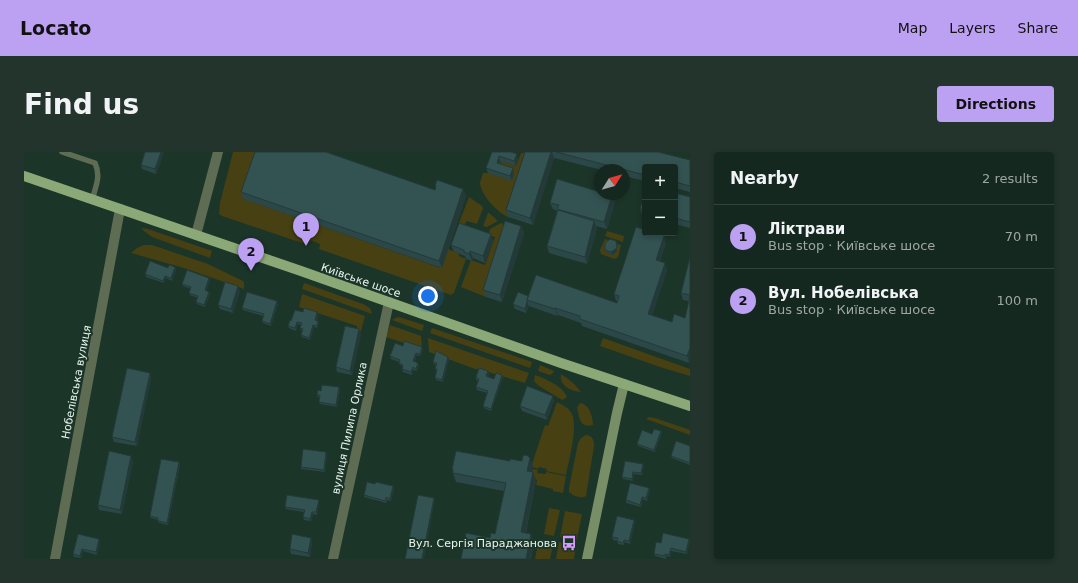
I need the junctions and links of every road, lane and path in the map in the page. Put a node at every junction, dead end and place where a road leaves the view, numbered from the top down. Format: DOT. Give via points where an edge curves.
graph roads {
  1 [pos="62,152"];
  2 [pos="218,152"];
  3 [pos="24,176"];
  4 [pos="92,200"];
  5 [pos="120,209"];
  6 [pos="196,235"];
  7 [pos="389,302"];
  8 [pos="624,384"];
  9 [pos="690,406"];
  10 [pos="55,559"];
  11 [pos="333,559"];
  12 [pos="587,559"];
  1 -- 4 [label="lane" via="95,163 98,176"];
  2 -- 6 [label="street"];
  3 -- 4 [label="main road, Київське шосе"];
  4 -- 5 [label="main road, Київське шосе"];
  5 -- 6 [label="main road, Київське шосе"];
  5 -- 10 [label="street, Нобелівська вулиця"];
  6 -- 7 [label="main road, Київське шосе"];
  7 -- 8 [label="main road, Київське шосе"];
  7 -- 11 [label="street, вулиця Пилипа Орлика"];
  8 -- 9 [label="main road, Київське шосе"];
  8 -- 12 [label="main road"];
}
